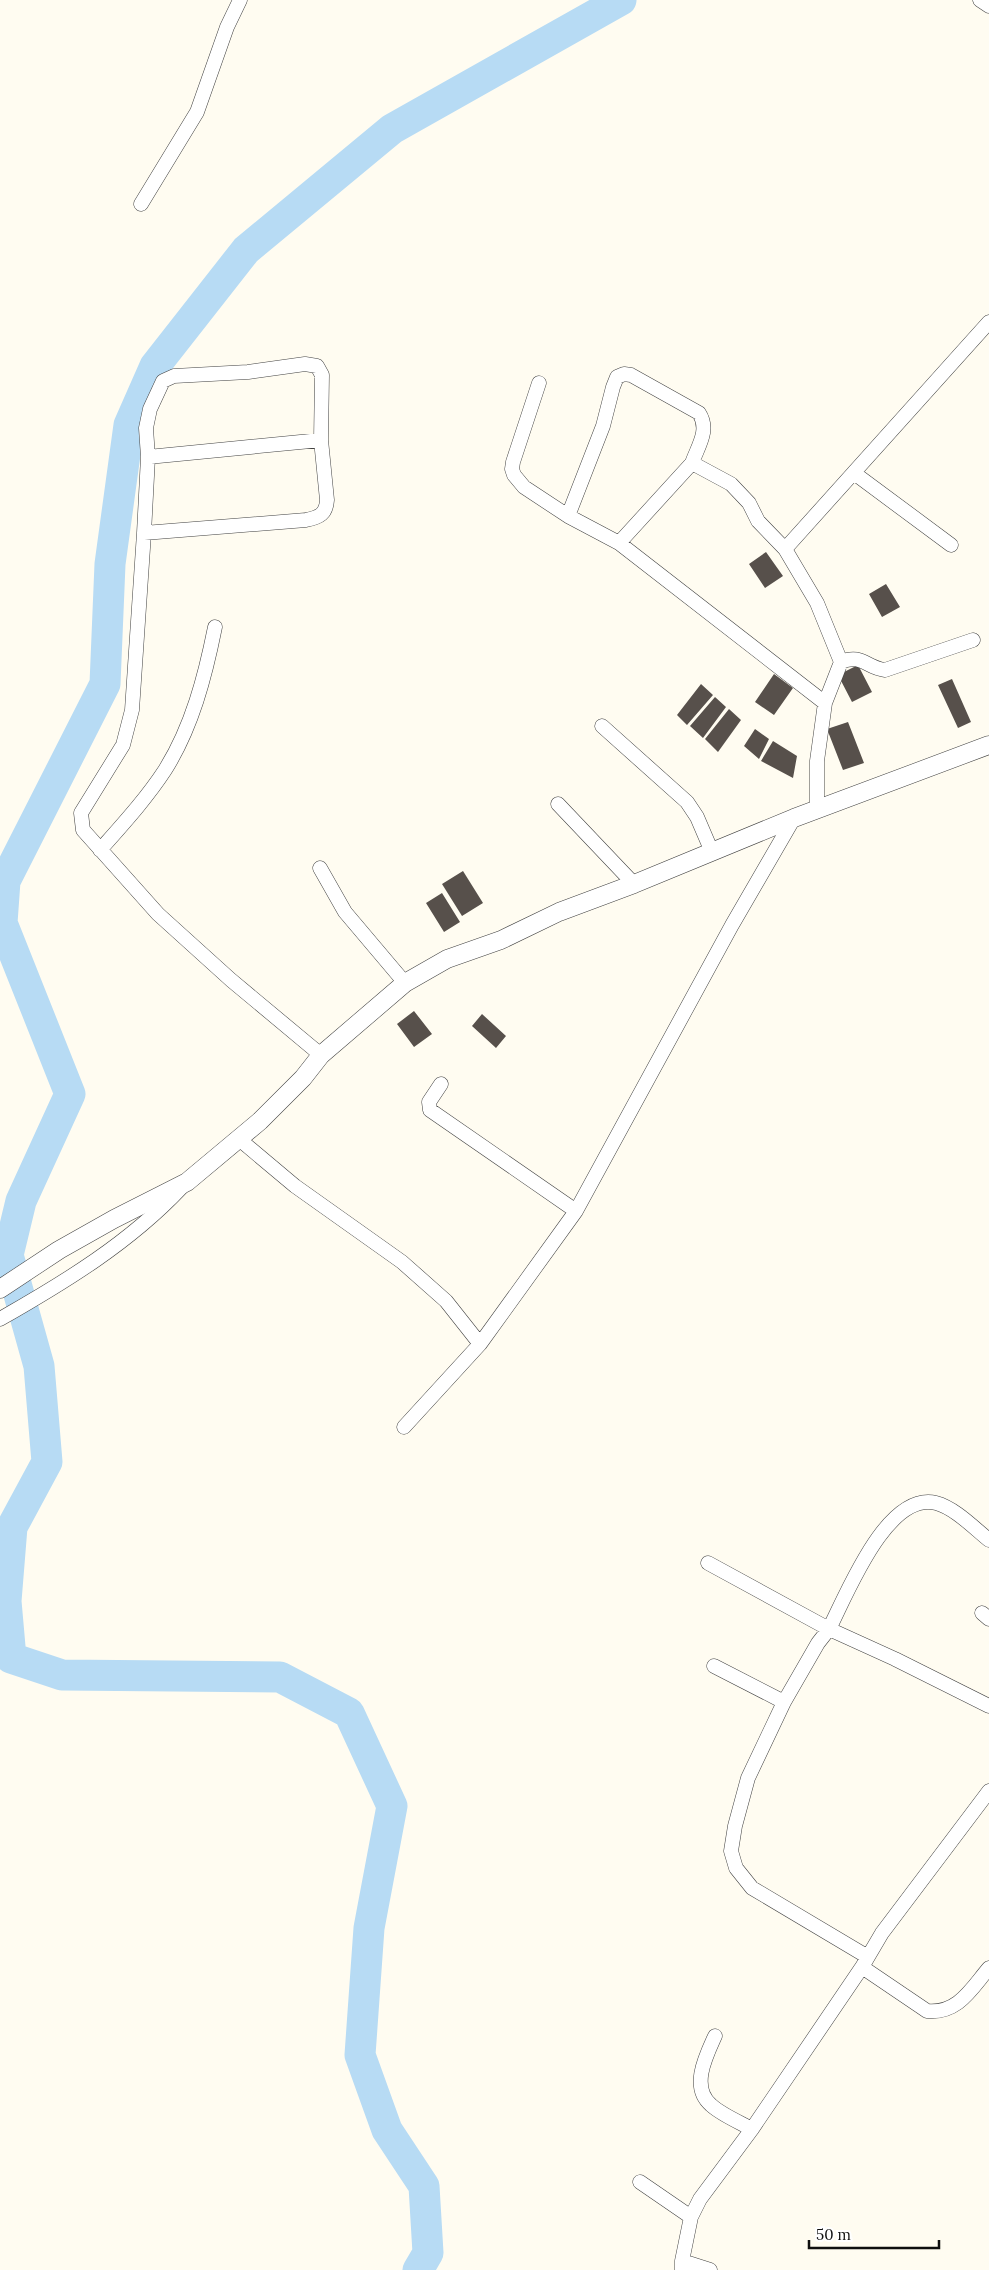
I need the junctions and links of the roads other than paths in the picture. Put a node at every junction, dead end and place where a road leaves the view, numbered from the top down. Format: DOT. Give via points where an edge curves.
graph roads {
  1 [pos="240,0"];
  2 [pos="980,0"];
  3 [pos="989,6"];
  4 [pos="141,204"];
  5 [pos="989,322"];
  6 [pos="539,383"];
  7 [pos="321,440"];
  8 [pos="148,457"];
  9 [pos="692,463"];
  10 [pos="854,474"];
  11 [pos="568,516"];
  12 [pos="144,532"];
  13 [pos="618,543"];
  14 [pos="951,545"];
  15 [pos="786,549"];
  16 [pos="215,627"];
  17 [pos="973,640"];
  18 [pos="841,662"];
  19 [pos="825,703"];
  20 [pos="602,726"];
  21 [pos="989,745"];
  22 [pos="558,804"];
  23 [pos="817,810"];
  24 [pos="794,818"];
  25 [pos="100,850"];
  26 [pos="712,852"];
  27 [pos="320,868"];
  28 [pos="634,884"];
  29 [pos="406,983"];
  30 [pos="321,1054"];
  31 [pos="440,1084"];
  32 [pos="239,1139"];
  33 [pos="187,1182"];
  34 [pos="576,1211"];
  35 [pos="0,1289"];
  36 [pos="0,1319"];
  37 [pos="480,1344"];
  38 [pos="404,1427"];
  39 [pos="989,1540"];
  40 [pos="708,1563"];
  41 [pos="829,1629"];
  42 [pos="714,1666"];
  43 [pos="784,1702"];
  44 [pos="989,1706"];
  45 [pos="989,1791"];
  46 [pos="865,1962"];
  47 [pos="989,1968"];
  48 [pos="715,2036"];
  49 [pos="752,2129"];
  50 [pos="640,2182"];
  51 [pos="691,2217"];
  52 [pos="682,2265"];
  53 [pos="710,2270"];
  1 -- 4 [label="street" via="197,112"];
  2 -- 3 [label="street"];
  5 -- 10 [label="street"];
  6 -- 11 [label="street" via="512,469 524,487"];
  7 -- 8 [label="street"];
  7 -- 8 [label="street" via="322,375 313,364 174,376 162,381 150,408 146,428"];
  7 -- 12 [label="street" via="326,500 326,510 322,515 306,520"];
  8 -- 12 [label="street"];
  9 -- 11 [label="street" via="705,424 700,413 624,374 617,377 613,387 604,426"];
  9 -- 13 [label="street"];
  9 -- 15 [label="street" via="731,484 749,503 758,521"];
  10 -- 14 [label="street"];
  10 -- 15 [label="street"];
  11 -- 13 [label="street"];
  12 -- 25 [label="street" via="132,710 123,745 81,814 83,830"];
  13 -- 19 [label="street"];
  15 -- 18 [label="street" via="817,603"];
  16 -- 25 [label="street" via="208,665 184,735 144,799"];
  17 -- 18 [label="street" via="885,670 858,659"];
  18 -- 19 [label="street"];
  19 -- 23 [label="street" via="818,761"];
  20 -- 26 [label="street" via="687,802"];
  21 -- 23 [label="street"];
  22 -- 28 [label="street"];
  23 -- 24 [label="street"];
  24 -- 26 [label="street"];
  24 -- 34 [label="street"];
  25 -- 30 [label="street" via="158,914 231,980"];
  26 -- 28 [label="street"];
  27 -- 29 [label="street" via="345,912"];
  28 -- 29 [label="street" via="447,959"];
  29 -- 30 [label="street"];
  30 -- 32 [label="street" via="302,1078"];
  31 -- 34 [label="street" via="429,1102 430,1110"];
  32 -- 33 [label="street"];
  32 -- 37 [label="street" via="295,1186 402,1262 446,1301"];
  33 -- 35 [label="street" via="59,1250"];
  33 -- 36 [label="street" via="158,1213 131,1235 61,1284"];
  34 -- 37 [label="street"];
  37 -- 38 [label="street"];
  39 -- 41 [label="street" via="944,1506 922,1502 912,1505 875,1539"];
  40 -- 41 [label="street"];
  41 -- 43 [label="street"];
  41 -- 44 [label="street"];
  42 -- 43 [label="street"];
  43 -- 46 [label="street" via="748,1778 732,1843 736,1868 752,1888"];
  45 -- 46 [label="street" via="882,1933"];
  46 -- 47 [label="street" via="927,2010 939,2012 958,2004"];
  46 -- 49 [label="street"];
  48 -- 49 [label="street" via="700,2080 704,2096 711,2106"];
  49 -- 51 [label="street"];
  50 -- 51 [label="street"];
  51 -- 52 [label="street"];
  52 -- 53 [label="street"];
}
